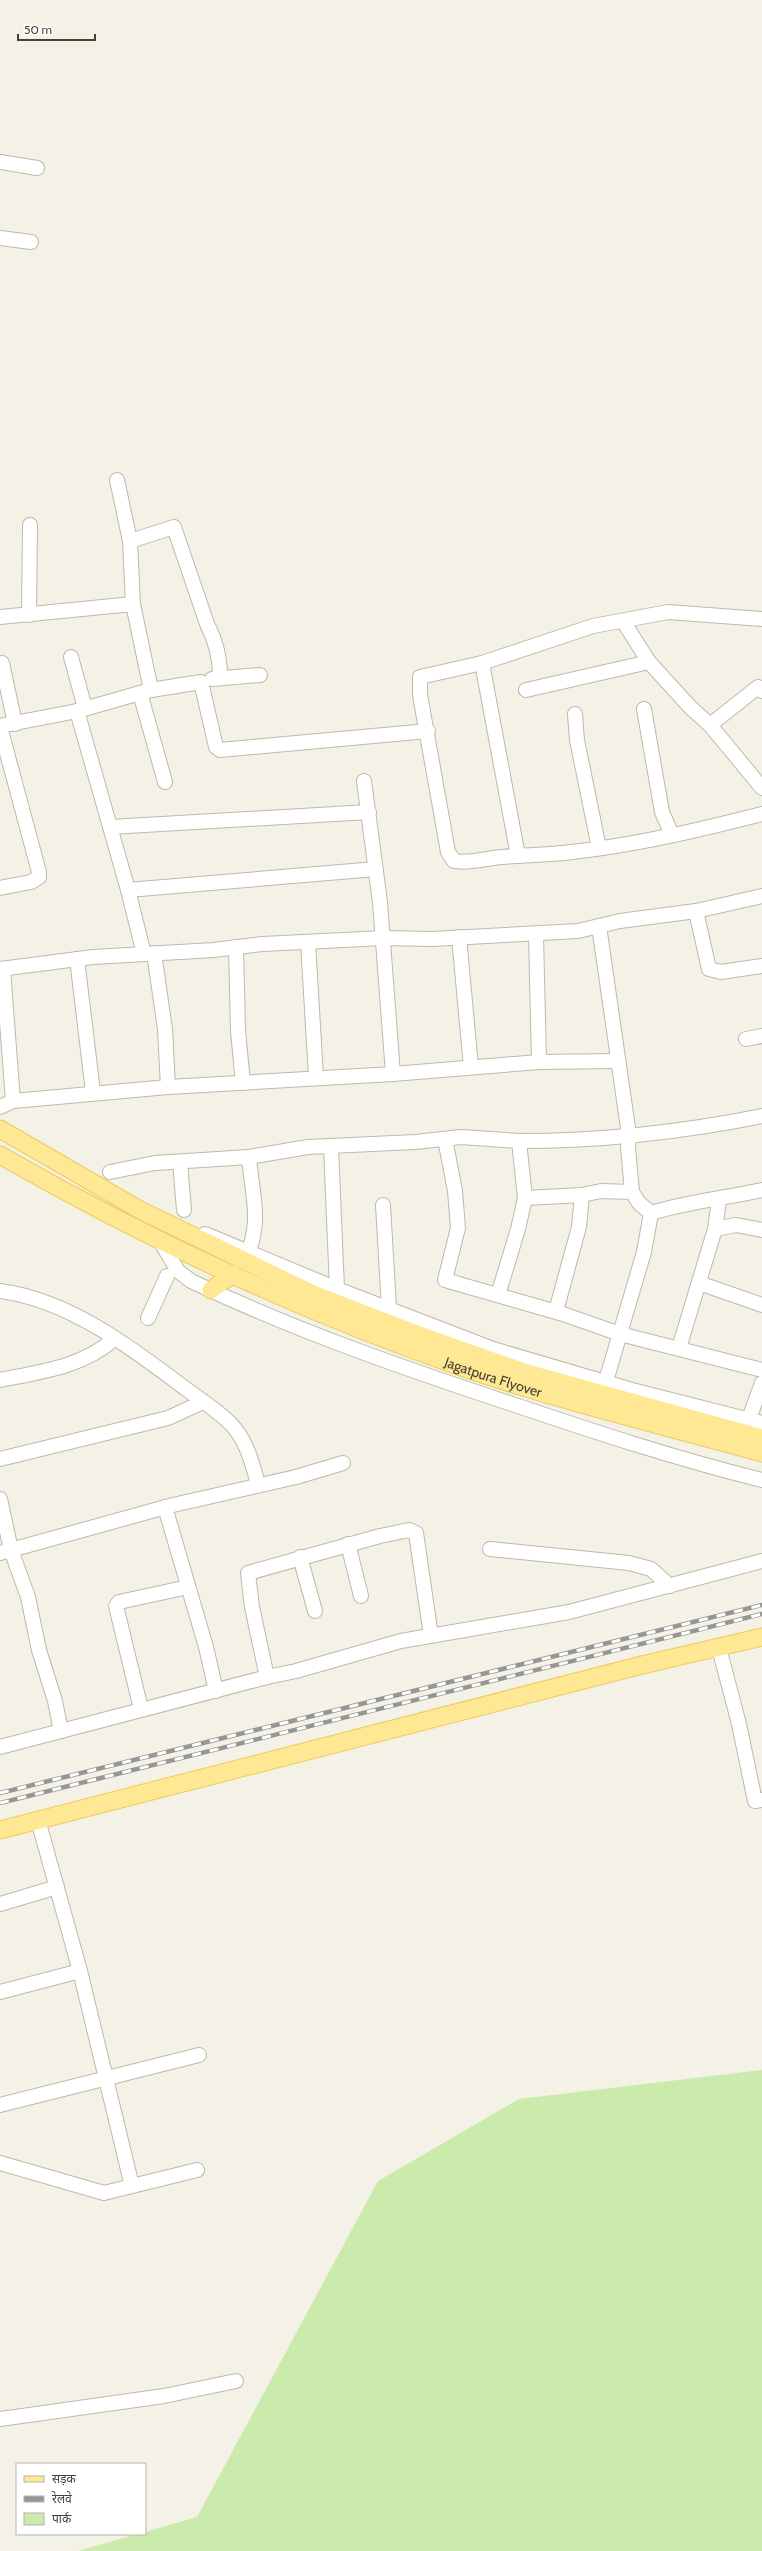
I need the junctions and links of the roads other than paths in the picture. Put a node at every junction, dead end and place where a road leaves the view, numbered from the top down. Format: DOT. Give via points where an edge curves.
graph roads {
  1 [pos="0,162"];
  2 [pos="37,168"];
  3 [pos="0,238"];
  4 [pos="31,242"];
  5 [pos="117,480"];
  6 [pos="30,525"];
  7 [pos="130,541"];
  8 [pos="133,604"];
  9 [pos="29,615"];
  10 [pos="0,617"];
  11 [pos="762,619"];
  12 [pos="623,621"];
  13 [pos="71,657"];
  14 [pos="649,662"];
  15 [pos="2,663"];
  16 [pos="482,663"];
  17 [pos="260,675"];
  18 [pos="220,677"];
  19 [pos="201,682"];
  20 [pos="526,690"];
  21 [pos="146,691"];
  22 [pos="762,691"];
  23 [pos="644,708"];
  24 [pos="81,710"];
  25 [pos="575,714"];
  26 [pos="15,724"];
  27 [pos="710,725"];
  28 [pos="0,727"];
  29 [pos="428,731"];
  30 [pos="364,781"];
  31 [pos="165,782"];
  32 [pos="762,788"];
  33 [pos="370,812"];
  34 [pos="762,814"];
  35 [pos="110,827"];
  36 [pos="672,836"];
  37 [pos="599,848"];
  38 [pos="518,856"];
  39 [pos="376,869"];
  40 [pos="0,888"];
  41 [pos="128,890"];
  42 [pos="762,896"];
  43 [pos="696,911"];
  44 [pos="599,926"];
  45 [pos="536,935"];
  46 [pos="384,938"];
  47 [pos="459,938"];
  48 [pos="308,942"];
  49 [pos="236,947"];
  50 [pos="149,953"];
  51 [pos="77,959"];
  52 [pos="762,966"];
  53 [pos="2,969"];
  54 [pos="762,1036"];
  55 [pos="746,1039"];
  56 [pos="618,1061"];
  57 [pos="539,1062"];
  58 [pos="471,1067"];
  59 [pos="393,1074"];
  60 [pos="316,1077"];
  61 [pos="243,1083"];
  62 [pos="168,1086"];
  63 [pos="92,1092"];
  64 [pos="6,1104"];
  65 [pos="762,1116"];
  66 [pos="0,1129"];
  67 [pos="629,1135"];
  68 [pos="445,1139"];
  69 [pos="519,1141"];
  70 [pos="331,1147"];
  71 [pos="0,1155"];
  72 [pos="249,1156"];
  73 [pos="180,1162"];
  74 [pos="110,1172"];
  75 [pos="762,1190"];
  76 [pos="632,1192"];
  77 [pos="582,1195"];
  78 [pos="525,1198"];
  79 [pos="719,1200"];
  80 [pos="383,1205"];
  81 [pos="184,1210"];
  82 [pos="651,1213"];
  83 [pos="715,1229"];
  84 [pos="762,1230"];
  85 [pos="160,1241"];
  86 [pos="242,1262"];
  87 [pos="167,1276"];
  88 [pos="699,1283"];
  89 [pos="337,1289"];
  90 [pos="0,1290"];
  91 [pos="211,1290"];
  92 [pos="498,1295"];
  93 [pos="308,1300"];
  94 [pos="762,1305"];
  95 [pos="389,1308"];
  96 [pos="556,1312"];
  97 [pos="148,1318"];
  98 [pos="620,1334"];
  99 [pos="114,1339"];
  100 [pos="680,1348"];
  101 [pos="762,1370"];
  102 [pos="0,1380"];
  103 [pos="606,1381"];
  104 [pos="762,1383"];
  105 [pos="203,1402"];
  106 [pos="756,1421"];
  107 [pos="762,1438"];
  108 [pos="762,1453"];
  109 [pos="0,1458"];
  110 [pos="343,1463"];
  111 [pos="762,1480"];
  112 [pos="258,1484"];
  113 [pos="0,1498"];
  114 [pos="165,1507"];
  115 [pos="348,1544"];
  116 [pos="490,1549"];
  117 [pos="6,1551"];
  118 [pos="300,1557"];
  119 [pos="762,1561"];
  120 [pos="670,1586"];
  121 [pos="188,1587"];
  122 [pos="361,1596"];
  123 [pos="315,1611"];
  124 [pos="431,1636"];
  125 [pos="762,1637"];
  126 [pos="718,1648"];
  127 [pos="267,1676"];
  128 [pos="216,1691"];
  129 [pos="141,1709"];
  130 [pos="61,1731"];
  131 [pos="0,1746"];
  132 [pos="762,1800"];
  133 [pos="38,1820"];
  134 [pos="0,1830"];
  135 [pos="57,1887"];
  136 [pos="0,1904"];
  137 [pos="80,1970"];
  138 [pos="0,1992"];
  139 [pos="199,2055"];
  140 [pos="104,2078"];
  141 [pos="0,2105"];
  142 [pos="0,2163"];
  143 [pos="197,2170"];
  144 [pos="132,2186"];
  145 [pos="236,2381"];
  146 [pos="0,2419"];
  1 -- 2 [label="street"];
  3 -- 4 [label="street"];
  5 -- 7 [label="street"];
  6 -- 9 [label="street"];
  7 -- 8 [label="street"];
  7 -- 18 [label="street" via="174,527 207,624 215,639"];
  8 -- 9 [label="street"];
  8 -- 21 [label="street"];
  9 -- 10 [label="street"];
  11 -- 12 [label="street" via="668,612"];
  12 -- 14 [label="street"];
  12 -- 16 [label="street" via="593,626"];
  13 -- 24 [label="street"];
  14 -- 20 [label="street"];
  14 -- 27 [label="street"];
  15 -- 26 [label="street"];
  16 -- 29 [label="street" via="420,677 420,695"];
  16 -- 38 [label="street"];
  17 -- 18 [label="street"];
  18 -- 19 [label="street"];
  19 -- 21 [label="street"];
  19 -- 29 [label="street" via="218,750"];
  21 -- 24 [label="street"];
  21 -- 31 [label="street"];
  22 -- 27 [label="street" via="758,687"];
  23 -- 36 [label="street" via="662,812"];
  24 -- 26 [label="street"];
  24 -- 35 [label="street"];
  25 -- 37 [label="street" via="577,740"];
  26 -- 28 [label="street"];
  27 -- 32 [label="street"];
  28 -- 40 [label="street" via="40,872 34,882"];
  29 -- 38 [label="street" via="450,857 461,863"];
  30 -- 33 [label="street"];
  33 -- 35 [label="street"];
  33 -- 39 [label="street"];
  34 -- 36 [label="street"];
  35 -- 41 [label="street"];
  36 -- 37 [label="street"];
  37 -- 38 [label="street"];
  39 -- 41 [label="street"];
  39 -- 46 [label="street"];
  41 -- 50 [label="street"];
  42 -- 43 [label="street"];
  43 -- 44 [label="street"];
  43 -- 52 [label="street" via="709,969 721,972"];
  44 -- 45 [label="street"];
  44 -- 56 [label="street" via="612,1004"];
  45 -- 47 [label="street"];
  45 -- 57 [label="street"];
  46 -- 47 [label="street"];
  46 -- 48 [label="street"];
  46 -- 59 [label="street"];
  47 -- 58 [label="street"];
  48 -- 49 [label="street"];
  48 -- 60 [label="street"];
  49 -- 50 [label="street"];
  49 -- 61 [label="street" via="238,1032"];
  50 -- 51 [label="street"];
  50 -- 62 [label="street" via="165,1029"];
  51 -- 53 [label="street"];
  51 -- 63 [label="street"];
  53 -- 64 [label="street"];
  54 -- 55 [label="street"];
  56 -- 57 [label="street"];
  56 -- 67 [label="street"];
  57 -- 58 [label="street"];
  58 -- 59 [label="street"];
  59 -- 60 [label="street"];
  60 -- 61 [label="street"];
  61 -- 62 [label="street"];
  62 -- 63 [label="street"];
  63 -- 64 [label="street"];
  65 -- 67 [label="street"];
  66 -- 86 [label="main road" via="92,1183"];
  67 -- 69 [label="street" via="558,1141"];
  67 -- 76 [label="street"];
  68 -- 69 [label="street" via="461,1137"];
  68 -- 70 [label="street"];
  68 -- 92 [label="street" via="455,1191 458,1228 445,1280"];
  69 -- 78 [label="street"];
  70 -- 72 [label="street" via="308,1147"];
  70 -- 89 [label="street"];
  71 -- 85 [label="main road" via="77,1199"];
  72 -- 73 [label="street"];
  72 -- 86 [label="street" via="256,1212 254,1242"];
  73 -- 74 [label="street" via="135,1166"];
  73 -- 81 [label="street"];
  75 -- 79 [label="street"];
  76 -- 77 [label="street" via="601,1191"];
  76 -- 82 [label="street" via="639,1203"];
  77 -- 78 [label="street"];
  77 -- 96 [label="street" via="579,1227"];
  78 -- 92 [label="street"];
  79 -- 82 [label="street" via="681,1204"];
  79 -- 83 [label="street"];
  80 -- 95 [label="street"];
  82 -- 98 [label="street" via="644,1252"];
  83 -- 84 [label="street" via="736,1225"];
  83 -- 88 [label="street"];
  85 -- 86 [label="main road"];
  85 -- 91 [label="street" via="178,1271"];
  86 -- 89 [label="street"];
  86 -- 91 [label="main road"];
  86 -- 93 [label="main road, Jagatpura Flyover"];
  87 -- 97 [label="street"];
  88 -- 94 [label="street"];
  88 -- 100 [label="street"];
  89 -- 95 [label="street"];
  90 -- 99 [label="street" via="54,1306"];
  91 -- 111 [label="street" via="288,1324 442,1381 636,1445"];
  92 -- 96 [label="street"];
  93 -- 107 [label="main road, Jagatpura Flyover" via="528,1373"];
  93 -- 108 [label="main road, Jagatpura Flyover" via="387,1340 467,1368"];
  95 -- 103 [label="street" via="493,1349"];
  96 -- 98 [label="street"];
  98 -- 100 [label="street"];
  98 -- 103 [label="street"];
  99 -- 102 [label="street" via="102,1349 65,1366"];
  99 -- 105 [label="street"];
  100 -- 101 [label="street"];
  103 -- 106 [label="street"];
  104 -- 106 [label="street"];
  105 -- 109 [label="street" via="168,1418"];
  105 -- 112 [label="street" via="231,1425 248,1450"];
  110 -- 112 [label="street"];
  112 -- 114 [label="street"];
  113 -- 117 [label="street"];
  114 -- 117 [label="street"];
  114 -- 121 [label="street"];
  115 -- 118 [label="street"];
  115 -- 122 [label="street"];
  115 -- 124 [label="street" via="409,1530 416,1533"];
  116 -- 120 [label="street" via="617,1560 651,1569"];
  117 -- 130 [label="street" via="28,1597"];
  118 -- 123 [label="street"];
  118 -- 127 [label="street" via="250,1571 247,1575"];
  119 -- 120 [label="street"];
  120 -- 124 [label="street" via="569,1612"];
  121 -- 128 [label="street"];
  121 -- 129 [label="street" via="119,1602 116,1606"];
  124 -- 127 [label="street" via="401,1641 296,1672"];
  125 -- 126 [label="main road"];
  126 -- 132 [label="street" via="739,1724 755,1801"];
  126 -- 133 [label="main road"];
  127 -- 128 [label="street"];
  128 -- 129 [label="street"];
  129 -- 130 [label="street"];
  130 -- 131 [label="street"];
  133 -- 134 [label="main road"];
  133 -- 135 [label="street"];
  135 -- 136 [label="street"];
  135 -- 137 [label="street"];
  137 -- 138 [label="street"];
  137 -- 140 [label="street"];
  139 -- 140 [label="street"];
  140 -- 141 [label="street"];
  140 -- 144 [label="street"];
  142 -- 144 [label="street" via="104,2193"];
  143 -- 144 [label="street"];
  145 -- 146 [label="street" via="164,2396"];
}
